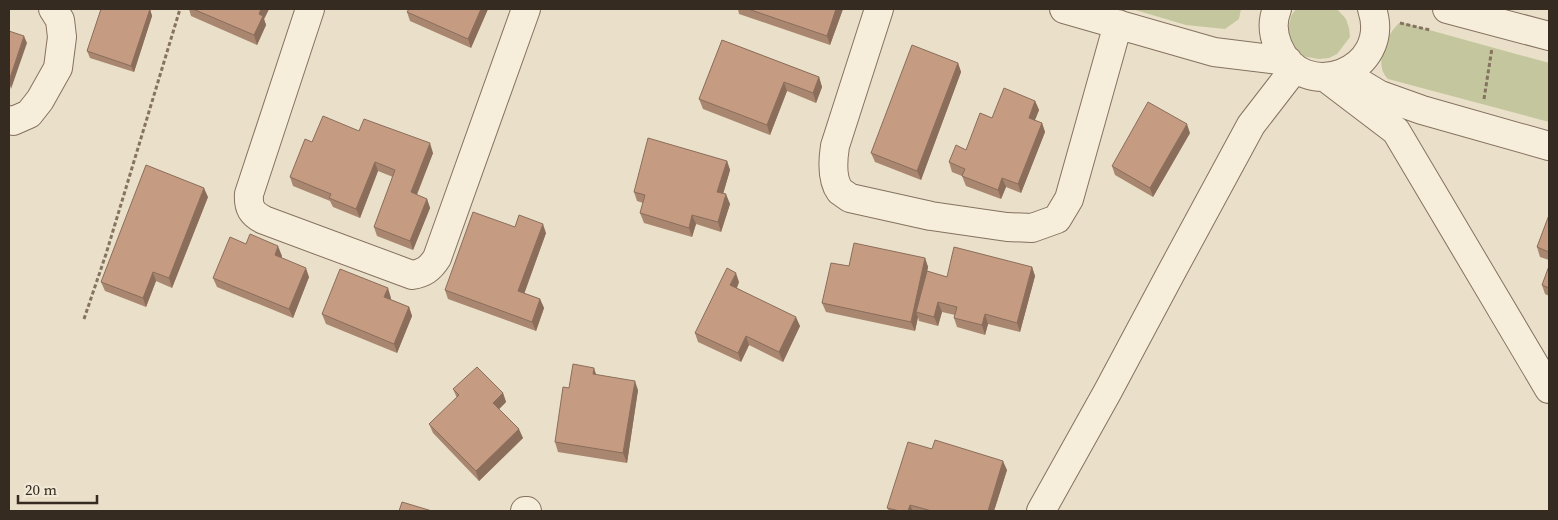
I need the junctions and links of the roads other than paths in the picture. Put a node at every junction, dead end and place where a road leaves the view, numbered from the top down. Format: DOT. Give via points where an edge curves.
graph roads {
  1 [pos="53,9"];
  2 [pos="310,9"];
  3 [pos="526,9"];
  4 [pos="880,9"];
  5 [pos="1064,9"];
  6 [pos="1277,9"];
  7 [pos="1372,9"];
  8 [pos="1447,9"];
  9 [pos="1118,24"];
  10 [pos="1549,36"];
  11 [pos="1292,64"];
  12 [pos="1334,75"];
  13 [pos="9,120"];
  14 [pos="1549,146"];
  15 [pos="1549,389"];
  16 [pos="1041,511"];
  1 -- 13 [label="street" via="60,20 62,37 58,68 29,114"];
  2 -- 3 [label="street" via="249,194 250,210 264,220 412,275 422,274 437,258"];
  4 -- 9 [label="street" via="835,146 832,164 840,190 850,198 931,216 1007,227 1032,228 1057,219 1069,199"];
  5 -- 9 [label="street"];
  6 -- 11 [label="street" via="1275,39"];
  7 -- 12 [label="street" via="1375,32 1366,57 1356,66"];
  8 -- 10 [label="street"];
  9 -- 11 [label="street" via="1214,52"];
  11 -- 12 [label="street" via="1309,74"];
  11 -- 16 [label="street" via="1251,125"];
  12 -- 14 [label="street" via="1422,110"];
  12 -- 15 [label="street" via="1396,131"];
}
